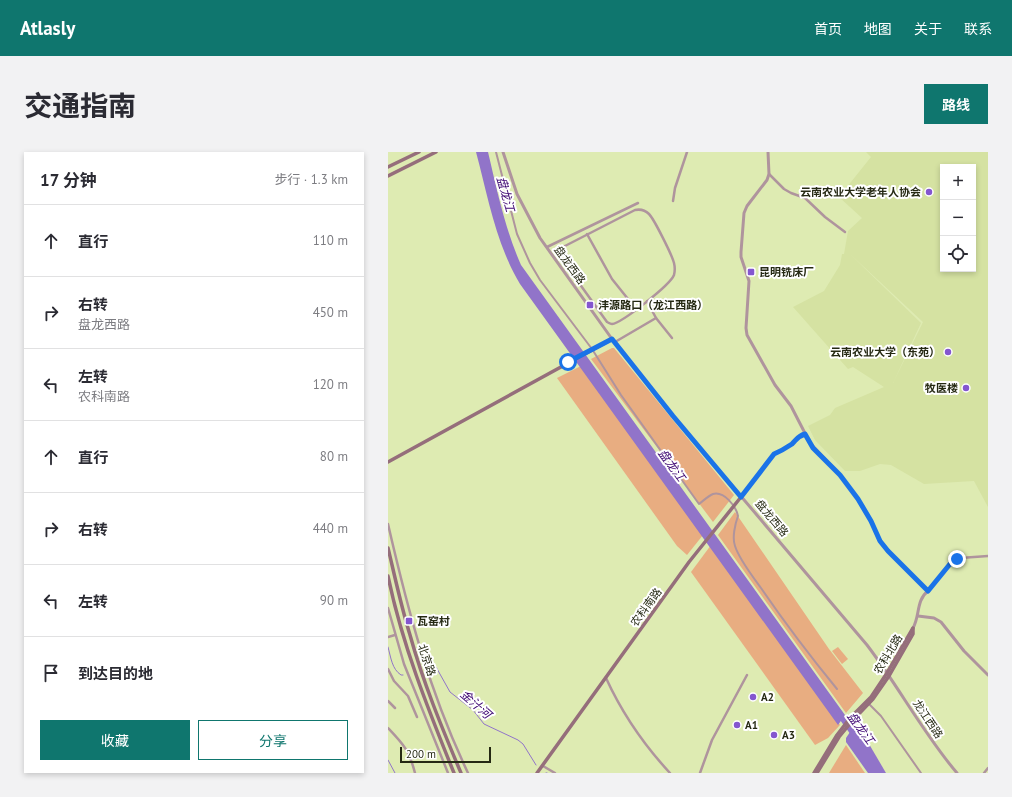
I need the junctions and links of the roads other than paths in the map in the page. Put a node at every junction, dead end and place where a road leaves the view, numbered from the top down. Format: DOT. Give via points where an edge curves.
graph roads {
  1 [pos="419,152"];
  2 [pos="436,152"];
  3 [pos="496,152"];
  4 [pos="503,152"];
  5 [pos="687,152"];
  6 [pos="768,152"];
  7 [pos="388,167"];
  8 [pos="769,174"];
  9 [pos="388,176"];
  10 [pos="674,201"];
  11 [pos="638,203"];
  12 [pos="844,232"];
  13 [pos="587,234"];
  14 [pos="546,248"];
  15 [pos="647,301"];
  16 [pos="636,309"];
  17 [pos="656,318"];
  18 [pos="672,338"];
  19 [pos="612,339"];
  20 [pos="616,342"];
  21 [pos="592,349"];
  22 [pos="805,434"];
  23 [pos="774,454"];
  24 [pos="388,462"];
  25 [pos="741,497"];
  26 [pos="734,506"];
  27 [pos="388,524"];
  28 [pos="388,548"];
  29 [pos="988,556"];
  30 [pos="388,576"];
  31 [pos="928,591"];
  32 [pos="388,608"];
  33 [pos="918,616"];
  34 [pos="913,628"];
  35 [pos="395,635"];
  36 [pos="388,637"];
  37 [pos="388,669"];
  38 [pos="747,675"];
  39 [pos="888,675"];
  40 [pos="988,676"];
  41 [pos="606,678"];
  42 [pos="837,689"];
  43 [pos="388,701"];
  44 [pos="869,704"];
  45 [pos="395,708"];
  46 [pos="417,717"];
  47 [pos="852,719"];
  48 [pos="388,728"];
  49 [pos="542,766"];
  50 [pos="988,768"];
  51 [pos="415,773"];
  52 [pos="448,773"];
  53 [pos="454,773"];
  54 [pos="461,773"];
  55 [pos="468,773"];
  56 [pos="537,773"];
  57 [pos="555,773"];
  58 [pos="670,773"];
  59 [pos="700,773"];
  60 [pos="818,773"];
  61 [pos="921,773"];
  62 [pos="957,773"];
  63 [pos="984,773"];
  1 -- 7 [label="main road"];
  2 -- 9 [label="main road"];
  3 -- 21 [label="street" via="517,234 525,254 540,280"];
  4 -- 14 [label="street, 盘龙西路" via="517,194"];
  5 -- 10 [label="street" via="675,188"];
  6 -- 8 [label="street"];
  8 -- 12 [label="street" via="784,189 805,198"];
  8 -- 22 [label="street" via="744,213 741,252 749,285 746,328 760,359 791,406"];
  11 -- 14 [label="street"];
  13 -- 15 [label="street" via="635,210 645,211 651,216 674,260 675,269 669,283"];
  13 -- 16 [label="street" via="612,278"];
  13 -- 16 [label="street" via="562,248 560,258 608,323 615,323"];
  14 -- 19 [label="street, 盘龙西路"];
  15 -- 16 [label="street"];
  15 -- 17 [label="street"];
  17 -- 18 [label="street"];
  17 -- 20 [label="street"];
  19 -- 20 [label="street, 盘龙西路"];
  19 -- 21 [label="main road"];
  20 -- 25 [label="street, 盘龙西路" via="673,416"];
  21 -- 24 [label="main road"];
  21 -- 26 [label="street" via="621,395 699,504 711,495 717,494"];
  22 -- 23 [label="street"];
  22 -- 31 [label="street" via="813,448 840,475 858,499 880,541"];
  23 -- 25 [label="street, 农科南路"];
  25 -- 26 [label="main road, 农科南路"];
  25 -- 39 [label="street, 盘龙西路" via="846,618"];
  26 -- 41 [label="main road, 农科南路"];
  26 -- 42 [label="street" via="738,516 735,548 781,617"];
  27 -- 55 [label="street" via="415,633 445,721"];
  28 -- 54 [label="main road, 北京路" via="410,636 436,714"];
  29 -- 31 [label="street" via="952,561"];
  30 -- 53 [label="main road, 北京路" via="404,637"];
  31 -- 33 [label="street" via="922,598"];
  32 -- 35 [label="street"];
  33 -- 34 [label="street"];
  33 -- 40 [label="street" via="934,618 941,622"];
  34 -- 39 [label="main road, 农科北路" via="914,634"];
  35 -- 36 [label="street"];
  35 -- 52 [label="street"];
  37 -- 46 [label="street" via="394,681 408,696"];
  38 -- 59 [label="street" via="712,740"];
  39 -- 44 [label="main road, 农科北路"];
  39 -- 47 [label="main road, 农科北路"];
  39 -- 62 [label="street, 龙江西路" via="933,743"];
  41 -- 49 [label="main road, 农科南路"];
  41 -- 58 [label="street" via="616,700 644,742"];
  43 -- 45 [label="street"];
  44 -- 47 [label="main road, 农科北路"];
  44 -- 61 [label="street" via="881,716"];
  47 -- 60 [label="main road" via="838,736"];
  48 -- 51 [label="street" via="410,755"];
  49 -- 56 [label="main road, 农科南路"];
  49 -- 57 [label="street"];
  50 -- 63 [label="street"];
}
